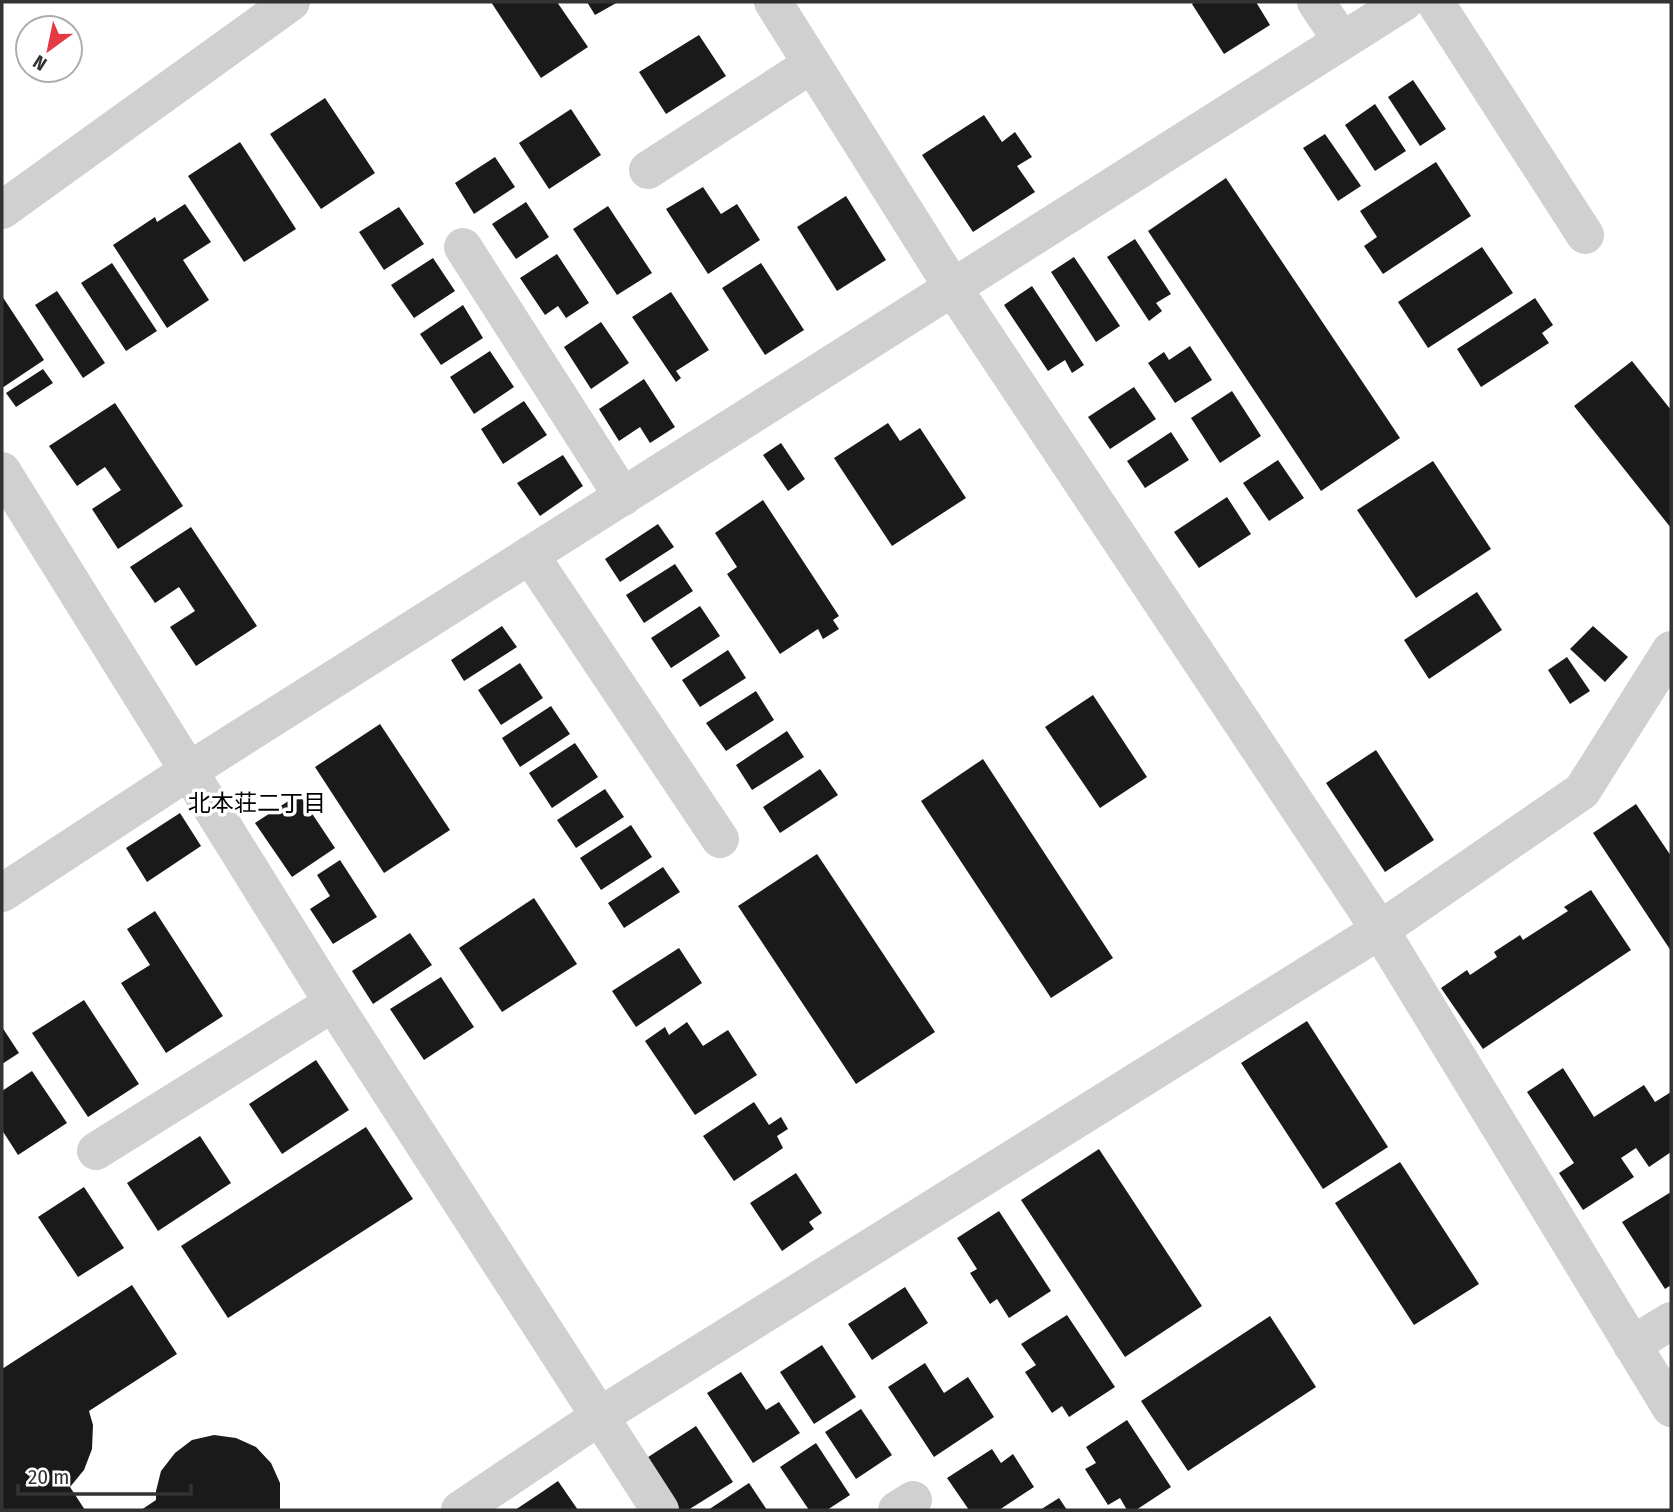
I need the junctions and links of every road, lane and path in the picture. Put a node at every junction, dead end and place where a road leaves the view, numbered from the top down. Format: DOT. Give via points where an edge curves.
graph roads {
  1 [pos="291,2"];
  2 [pos="773,2"];
  3 [pos="1316,2"];
  4 [pos="1404,2"];
  5 [pos="1435,2"];
  6 [pos="1342,41"];
  7 [pos="812,64"];
  8 [pos="648,170"];
  9 [pos="2,209"];
  10 [pos="1585,235"];
  11 [pos="463,247"];
  12 [pos="953,288"];
  13 [pos="2,471"];
  14 [pos="623,497"];
  15 [pos="530,555"];
  16 [pos="1671,650"];
  17 [pos="187,772"];
  18 [pos="720,839"];
  19 [pos="2,893"];
  20 [pos="1380,930"];
  21 [pos="333,1003"];
  22 [pos="96,1151"];
  23 [pos="1671,1321"];
  24 [pos="1632,1345"];
  25 [pos="1671,1408"];
  26 [pos="600,1416"];
  27 [pos="460,1510"];
  28 [pos="660,1510"];
  1 -- 9 [label="street"];
  2 -- 7 [label="street"];
  3 -- 6 [label="street"];
  4 -- 6 [label="street"];
  5 -- 10 [label="street"];
  6 -- 12 [label="street"];
  7 -- 8 [label="street"];
  7 -- 12 [label="street"];
  11 -- 14 [label="street"];
  12 -- 14 [label="street"];
  12 -- 20 [label="street"];
  13 -- 17 [label="street"];
  14 -- 15 [label="street"];
  15 -- 17 [label="street"];
  15 -- 18 [label="street"];
  16 -- 20 [label="street" via="1582,791"];
  17 -- 19 [label="street"];
  17 -- 21 [label="street"];
  20 -- 24 [label="street"];
  20 -- 26 [label="street"];
  21 -- 22 [label="street"];
  21 -- 26 [label="street"];
  23 -- 24 [label="street"];
  24 -- 25 [label="street"];
  26 -- 27 [label="street"];
  26 -- 28 [label="street"];
}
